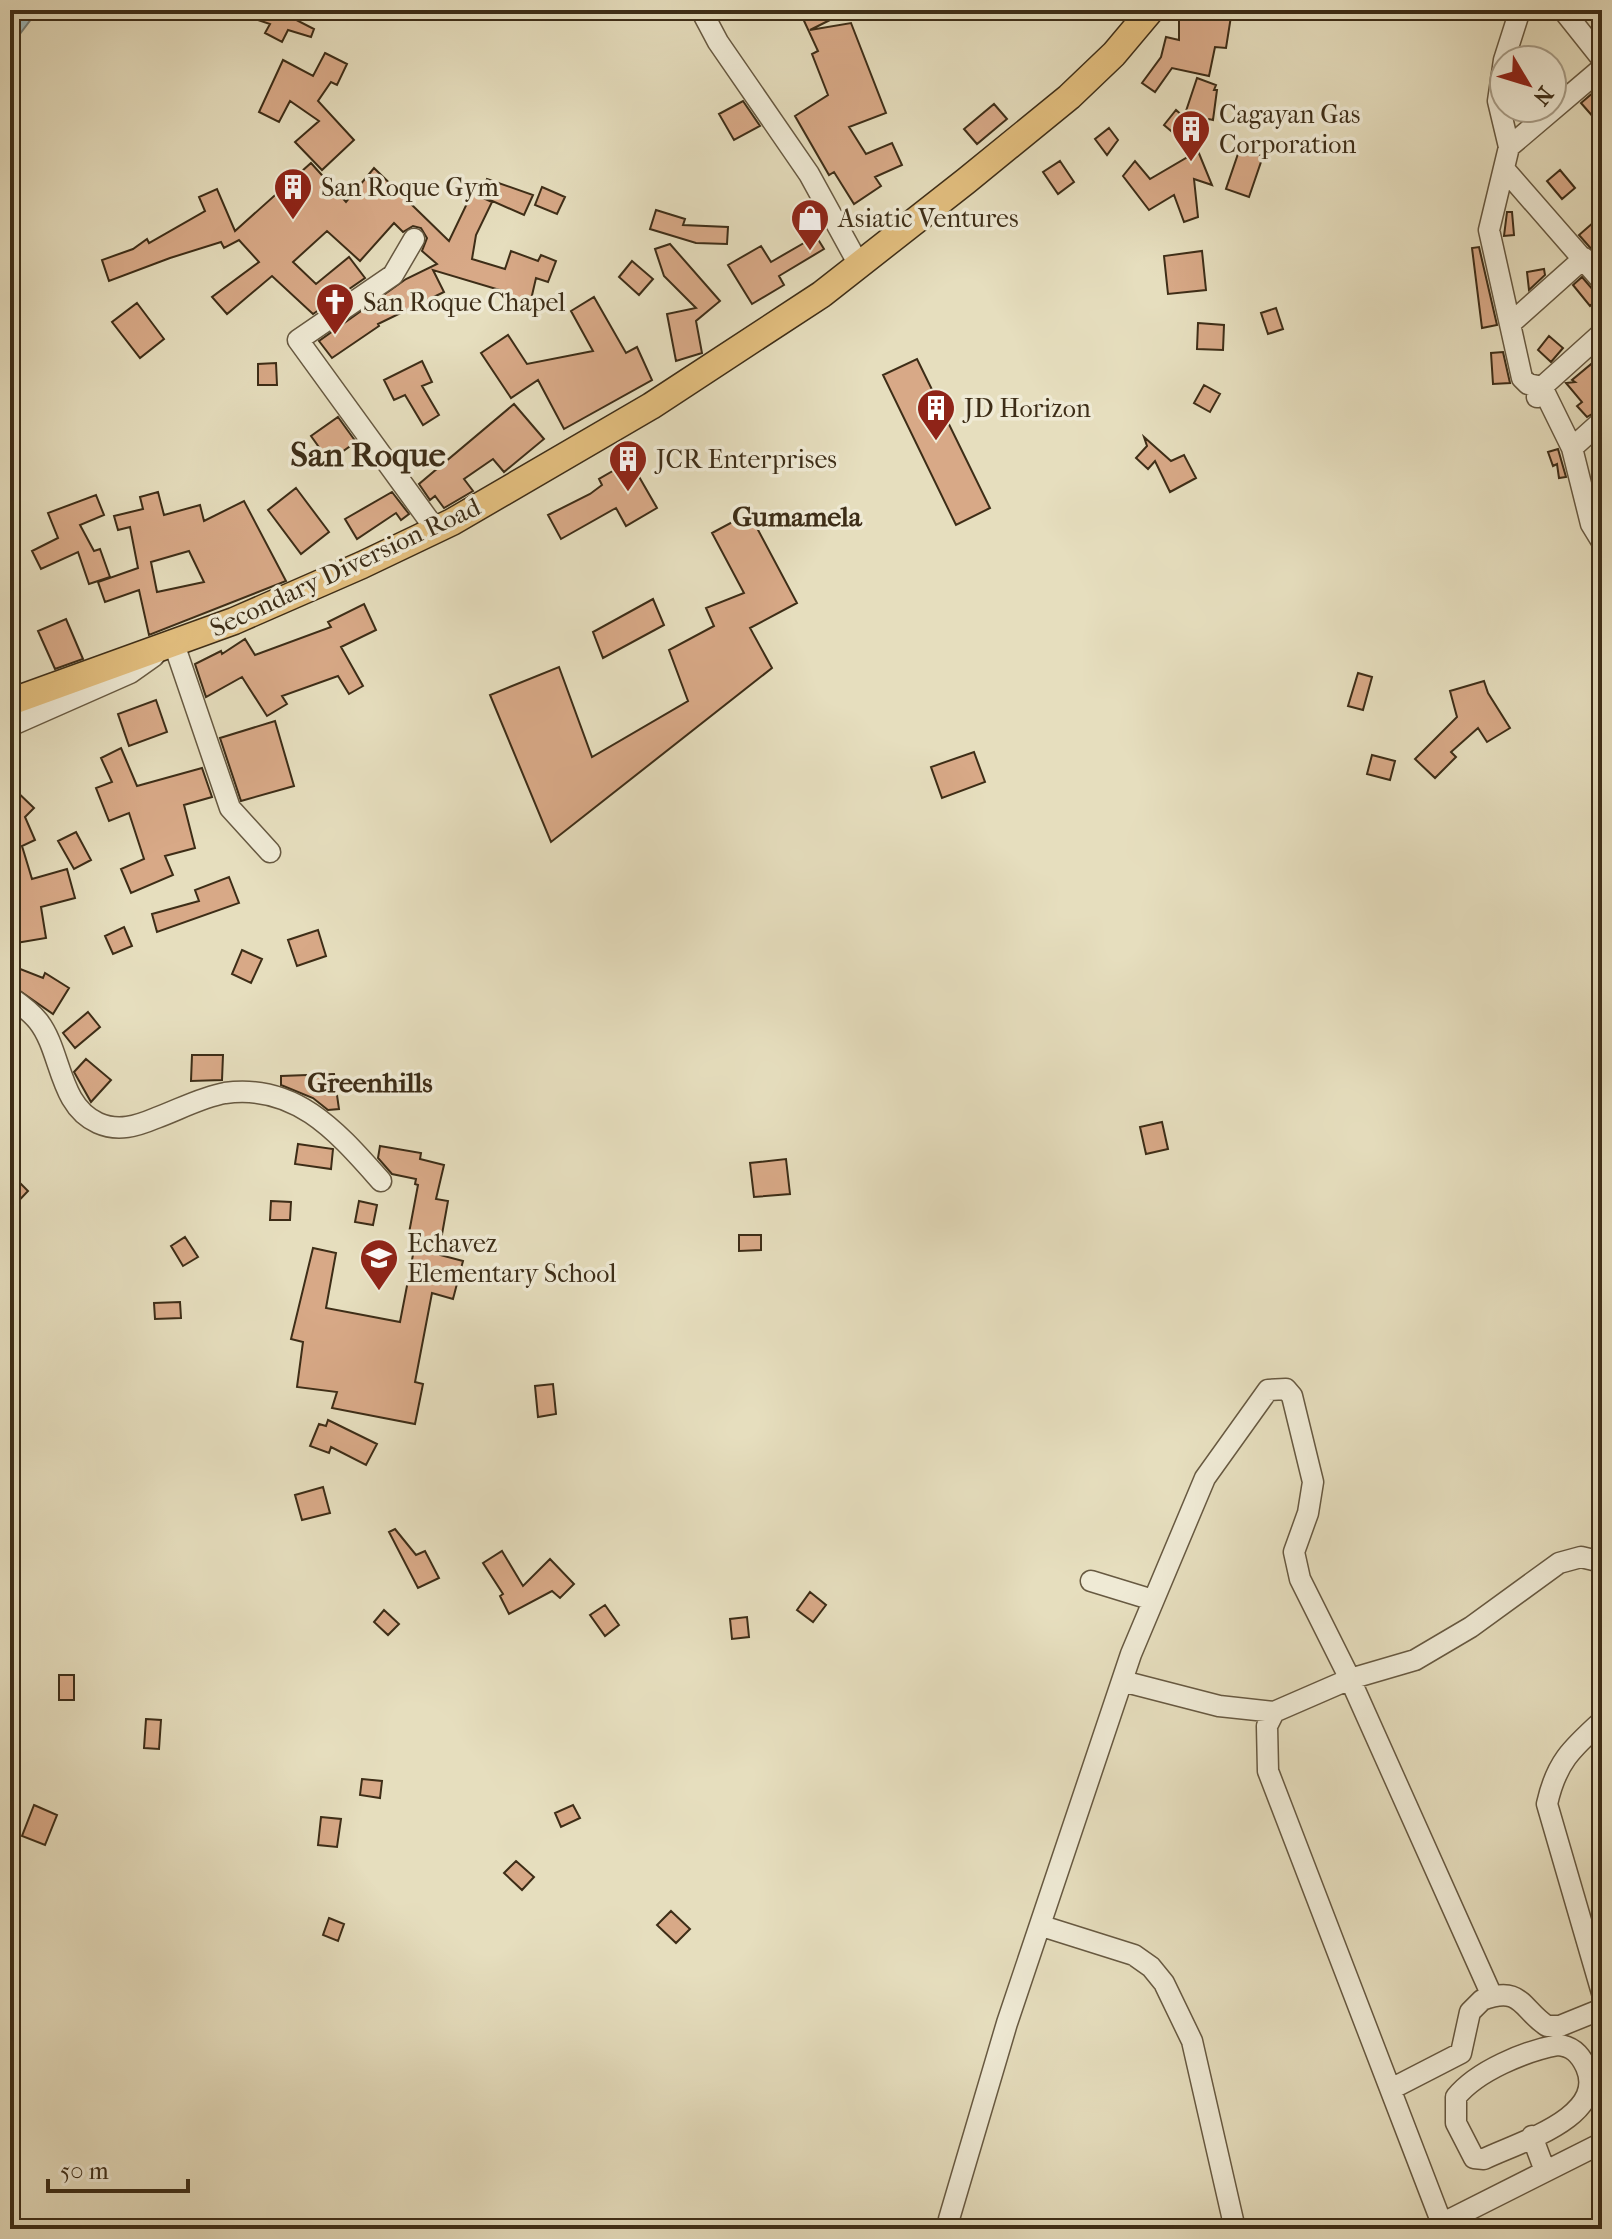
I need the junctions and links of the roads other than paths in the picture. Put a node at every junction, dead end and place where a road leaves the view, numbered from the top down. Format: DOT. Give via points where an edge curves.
graph roads {
  1 [pos="701,10"];
  2 [pos="1151,10"];
  3 [pos="1520,10"];
  4 [pos="1563,10"];
  5 [pos="1509,44"];
  6 [pos="1602,59"];
  7 [pos="1602,68"];
  8 [pos="1504,124"];
  9 [pos="1509,147"];
  10 [pos="1506,171"];
  11 [pos="414,239"];
  12 [pos="1584,258"];
  13 [pos="859,265"];
  14 [pos="1602,281"];
  15 [pos="1510,324"];
  16 [pos="1602,333"];
  17 [pos="1539,394"];
  18 [pos="1602,421"];
  19 [pos="1572,448"];
  20 [pos="1598,527"];
  21 [pos="436,530"];
  22 [pos="168,646"];
  23 [pos="10,702"];
  24 [pos="10,726"];
  25 [pos="270,852"];
  26 [pos="10,997"];
  27 [pos="381,1181"];
  28 [pos="1602,1562"];
  29 [pos="1091,1581"];
  30 [pos="1153,1600"];
  31 [pos="1350,1679"];
  32 [pos="1122,1681"];
  33 [pos="1274,1712"];
  34 [pos="1602,1721"];
  35 [pos="1042,1926"];
  36 [pos="1602,1993"];
  37 [pos="1492,1996"];
  38 [pos="1602,2009"];
  39 [pos="1393,2088"];
  40 [pos="1532,2136"];
  41 [pos="1602,2143"];
  42 [pos="1545,2171"];
  43 [pos="1444,2226"];
  44 [pos="950,2229"];
  45 [pos="1235,2229"];
  1 -- 13 [label="street" via="809,174"];
  2 -- 13 [label="main road, Secondary Diversion Road" via="1069,97"];
  3 -- 5 [label="street"];
  4 -- 6 [label="street"];
  7 -- 9 [label="street"];
  8 -- 9 [label="street"];
  9 -- 10 [label="street"];
  10 -- 12 [label="street"];
  10 -- 15 [label="street" via="1489,230"];
  11 -- 21 [label="street" via="393,275 298,340"];
  12 -- 14 [label="street"];
  12 -- 15 [label="street"];
  13 -- 21 [label="main road, Secondary Diversion Road" via="651,406"];
  15 -- 17 [label="street" via="1522,378"];
  16 -- 17 [label="street"];
  17 -- 19 [label="street"];
  18 -- 19 [label="street"];
  19 -- 20 [label="street"];
  21 -- 22 [label="main road, Secondary Diversion Road"];
  22 -- 23 [label="main road, Secondary Diversion Road"];
  22 -- 24 [label="street" via="130,673"];
  22 -- 25 [label="street" via="230,808"];
  26 -- 27 [label="street" via="38,1021 65,1086 99,1124 135,1126 225,1093 260,1094 326,1122"];
  28 -- 31 [label="street" via="1581,1557 1559,1563 1415,1660"];
  29 -- 30 [label="street"];
  30 -- 31 [label="street" via="1205,1478 1268,1390 1286,1389 1298,1408 1313,1482 1295,1565"];
  30 -- 32 [label="street"];
  31 -- 33 [label="street"];
  31 -- 37 [label="street"];
  32 -- 33 [label="street" via="1219,1706"];
  32 -- 35 [label="street"];
  33 -- 39 [label="street" via="1267,1726 1268,1771"];
  34 -- 36 [label="street" via="1568,1751 1547,1804"];
  35 -- 44 [label="street" via="1007,2023"];
  35 -- 45 [label="street" via="1134,1955 1164,1983 1192,2041"];
  37 -- 38 [label="street" via="1520,1999 1547,2026"];
  37 -- 39 [label="street" via="1470,2012 1461,2053"];
  39 -- 43 [label="street"];
  40 -- 40 [label="street" via="1573,2116 1588,2099 1589,2076 1578,2054 1566,2046 1539,2050 1478,2077 1456,2097 1456,2123 1474,2158 1484,2159"];
  40 -- 42 [label="street"];
  41 -- 42 [label="street"];
  42 -- 43 [label="street"];
}
